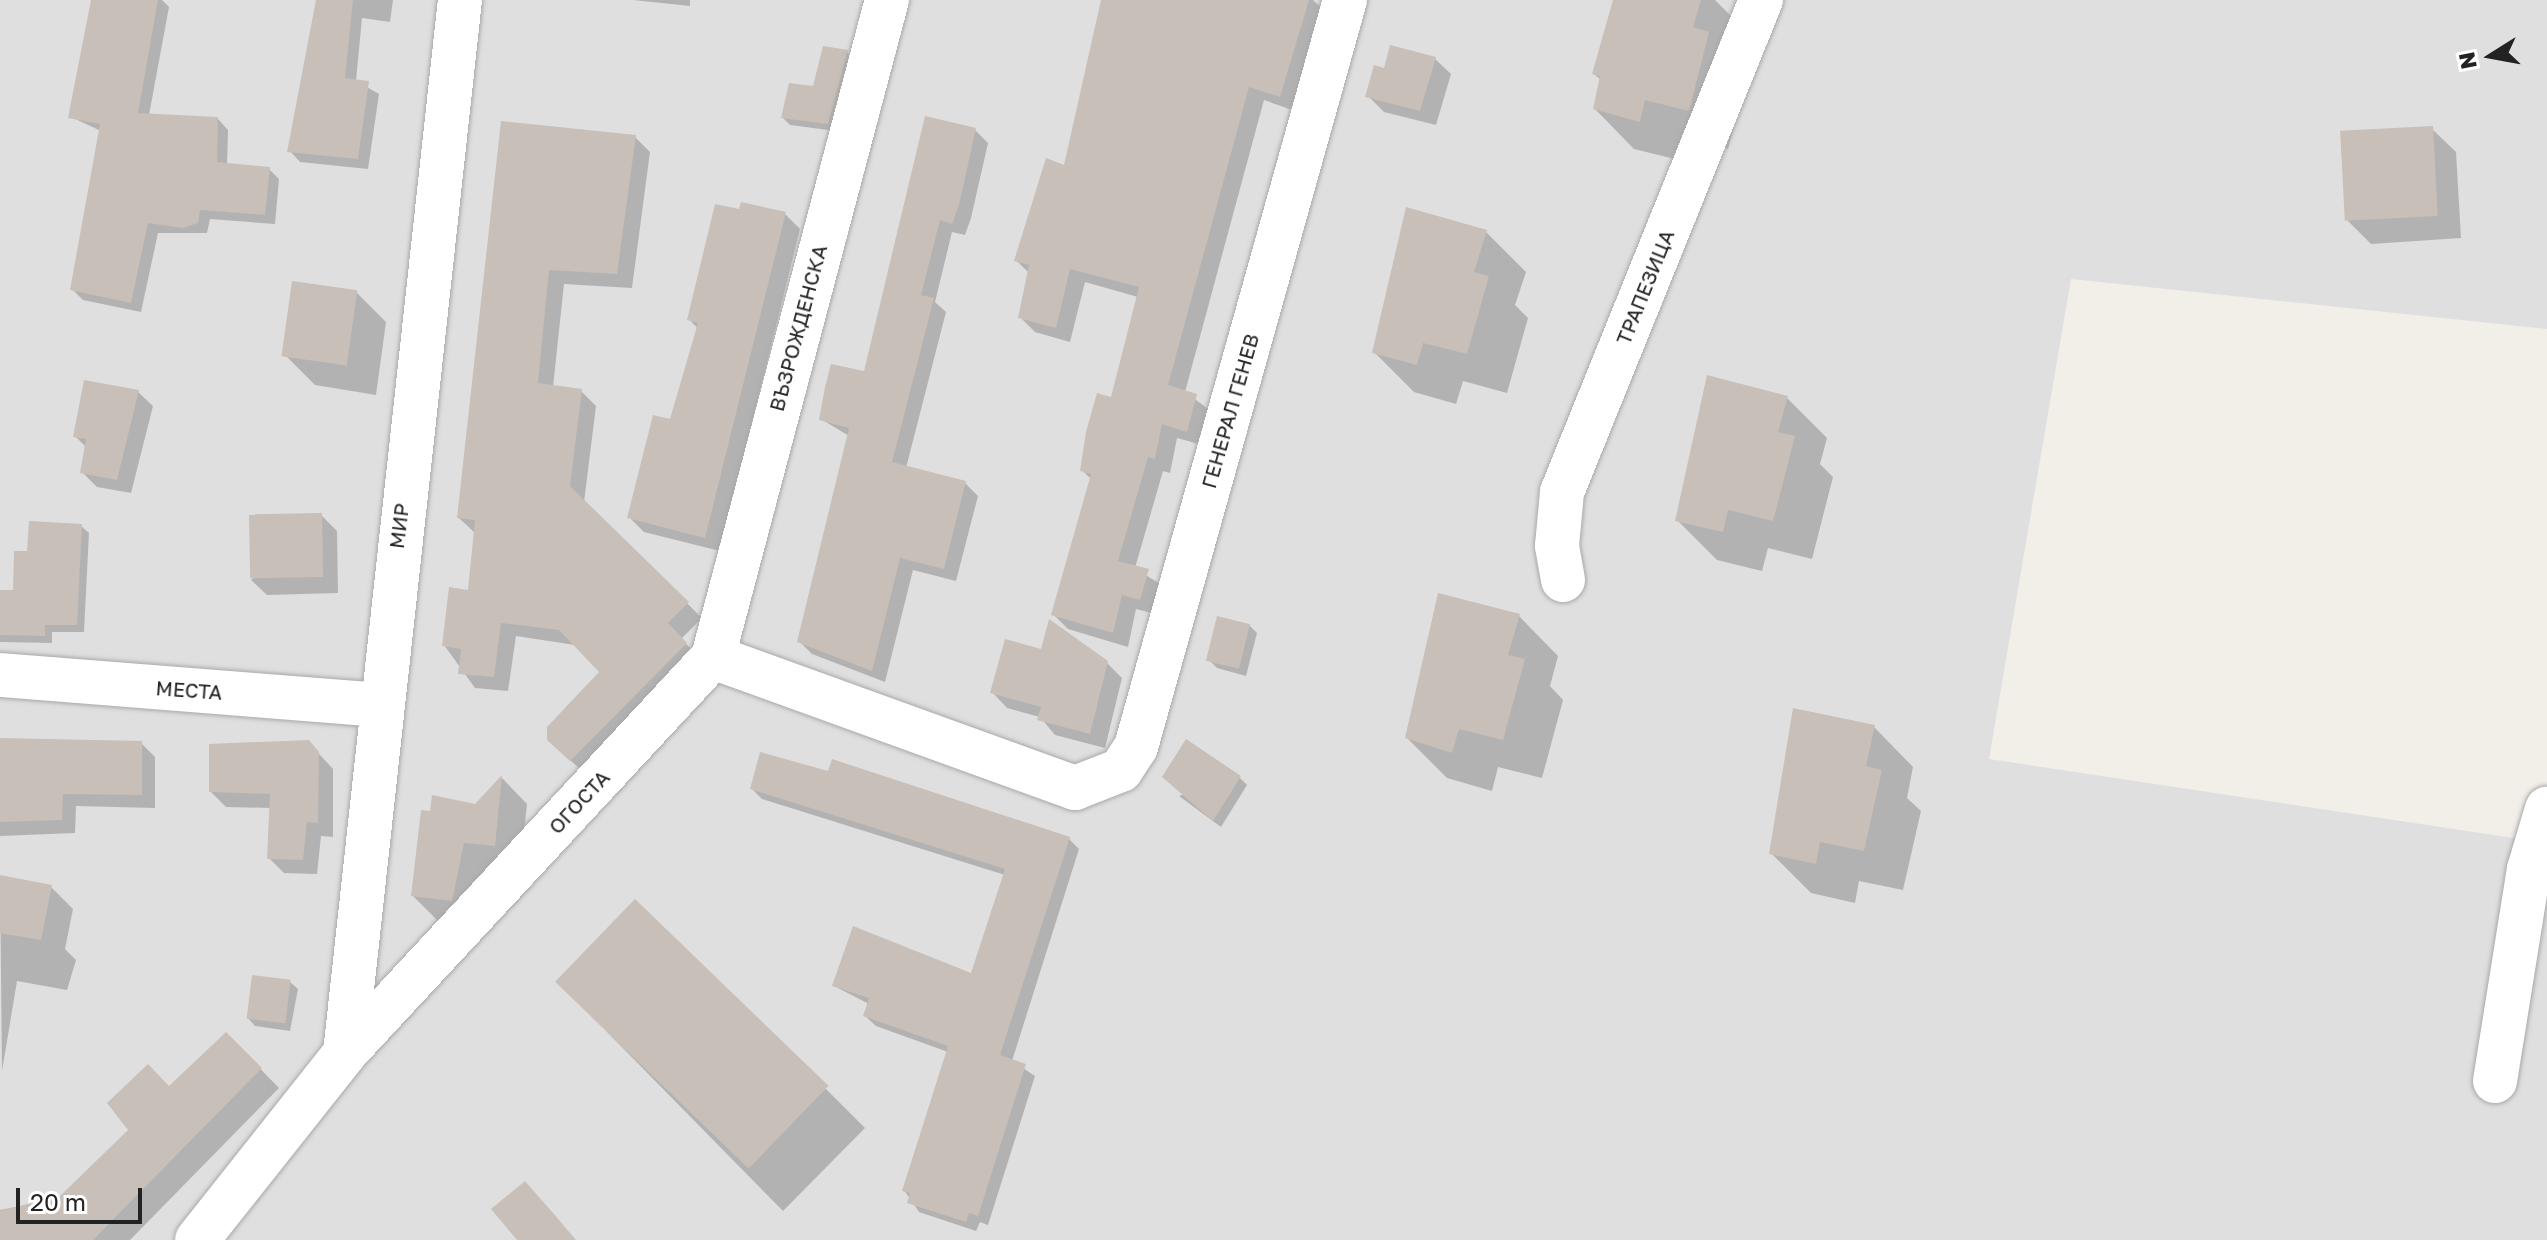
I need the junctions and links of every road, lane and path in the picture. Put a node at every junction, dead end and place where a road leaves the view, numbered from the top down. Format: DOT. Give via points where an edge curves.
graph roads {
  1 [pos="460,0"];
  2 [pos="887,0"];
  3 [pos="1345,0"];
  4 [pos="1761,0"];
  5 [pos="1563,580"];
  6 [pos="713,657"];
  7 [pos="0,675"];
  8 [pos="378,705"];
  9 [pos="2547,809"];
  10 [pos="345,1053"];
  11 [pos="2495,1081"];
  12 [pos="197,1240"];
  1 -- 8 [label="street, МИР"];
  2 -- 6 [label="street, ВЪЗРОЖДЕНСКА"];
  3 -- 6 [label="street, ГЕНЕРАЛ ГЕНЕВ" via="1136,747 1107,781 1075,788"];
  4 -- 5 [label="street, ТРАПЕЗИЦА" via="1562,492 1557,546"];
  6 -- 10 [label="street, ОГОСТА"];
  7 -- 8 [label="street, МЕСТА"];
  8 -- 10 [label="street, МИР"];
  9 -- 11 [label="street" via="2529,869"];
  10 -- 12 [label="street, ОГОСТА"];
}
